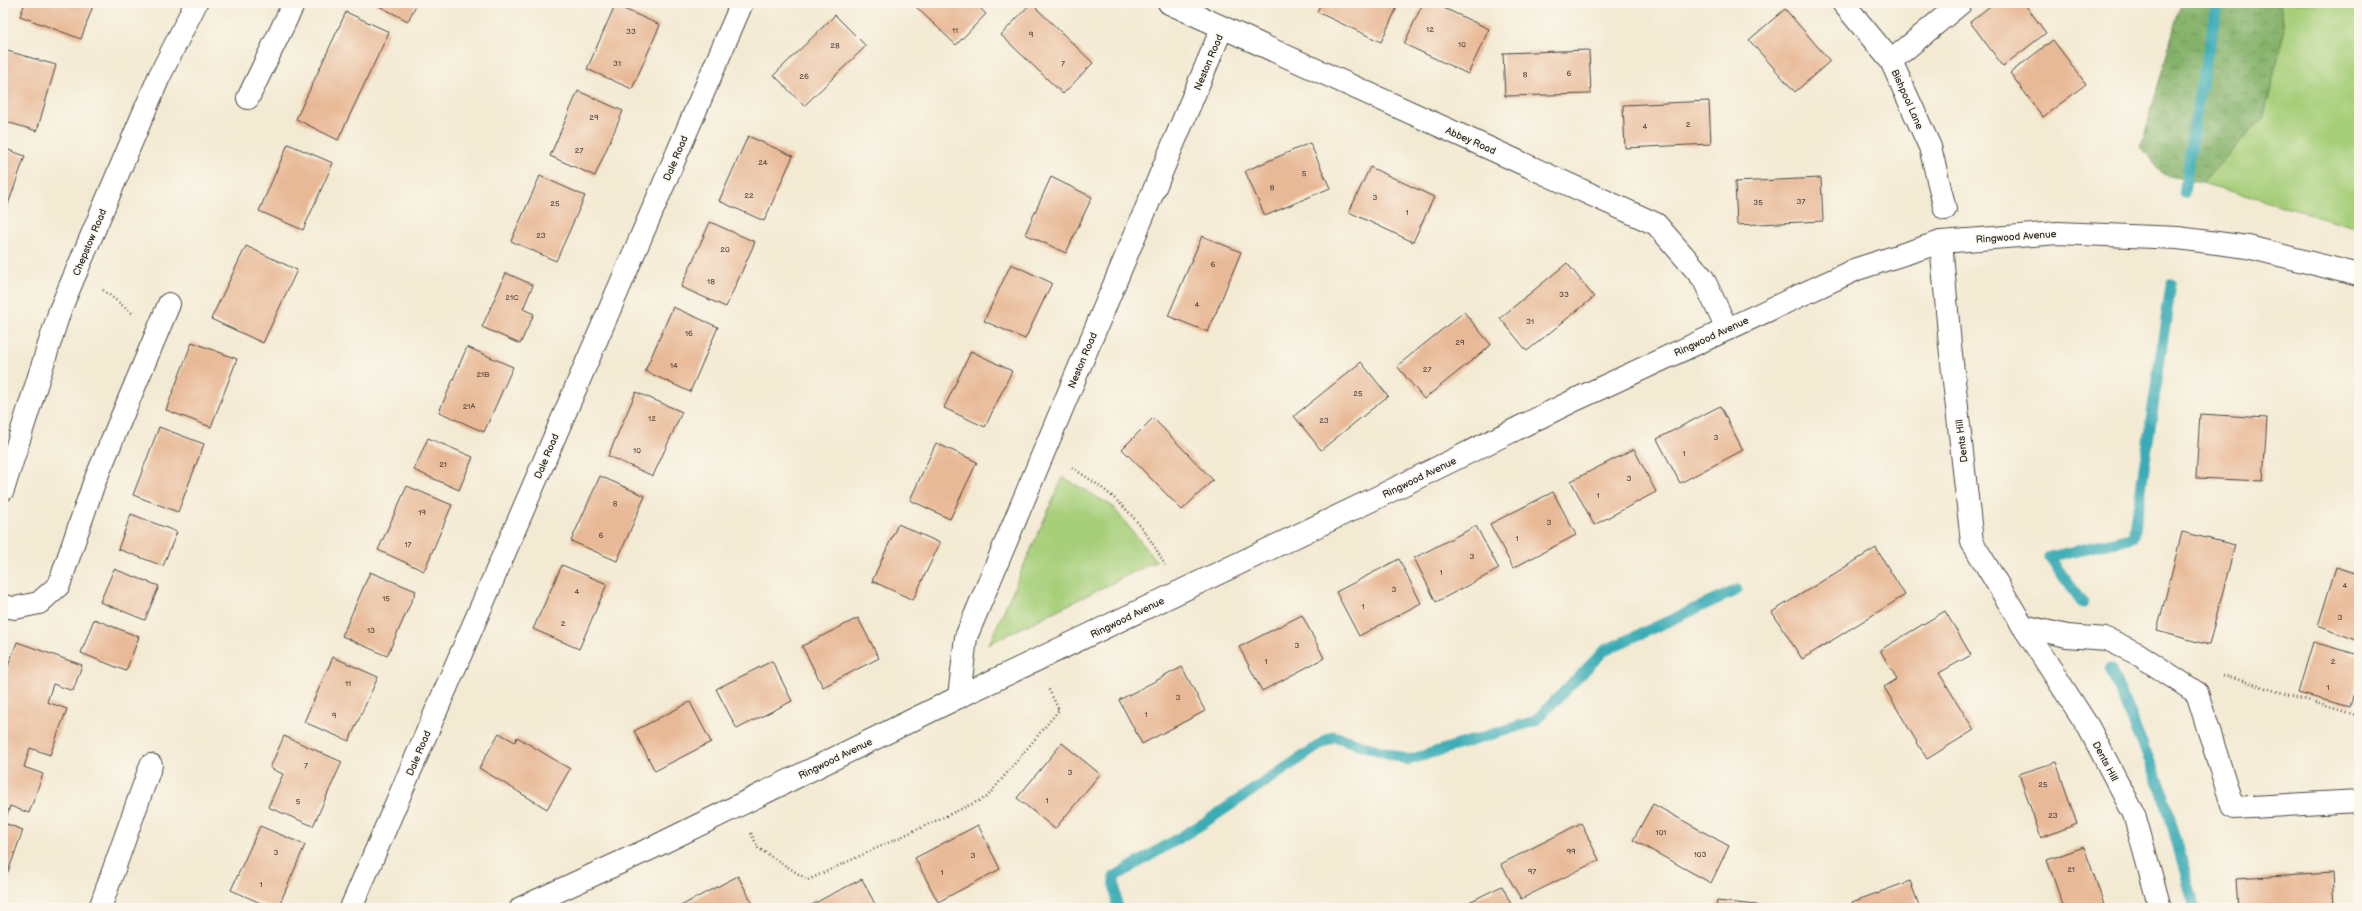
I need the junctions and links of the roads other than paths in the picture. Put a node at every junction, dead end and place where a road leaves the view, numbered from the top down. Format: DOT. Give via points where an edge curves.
graph roads {
  1 [pos="196,3"];
  2 [pos="294,3"];
  3 [pos="742,3"];
  4 [pos="1168,3"];
  5 [pos="1843,3"];
  6 [pos="1961,3"];
  7 [pos="1222,28"];
  8 [pos="1891,61"];
  9 [pos="248,98"];
  10 [pos="1945,209"];
  11 [pos="1941,242"];
  12 [pos="2359,275"];
  13 [pos="169,304"];
  14 [pos="1727,329"];
  15 [pos="3,490"];
  16 [pos="3,606"];
  17 [pos="2023,626"];
  18 [pos="959,697"];
  19 [pos="151,765"];
  20 [pos="2359,801"];
  21 [pos="100,908"];
  22 [pos="351,908"];
  23 [pos="521,908"];
  24 [pos="2160,908"];
  1 -- 15 [label="street, Chepstow Road" via="159,77 60,310"];
  2 -- 9 [label="street"];
  3 -- 22 [label="street, Dale Road"];
  4 -- 7 [label="street, Abbey Road"];
  5 -- 8 [label="street, Bishpool Lane"];
  6 -- 8 [label="street"];
  7 -- 14 [label="street, Abbey Road" via="1656,224 1703,278"];
  7 -- 18 [label="street, Neston Road" via="966,638"];
  8 -- 10 [label="street, Bishpool Lane" via="1930,147"];
  11 -- 12 [label="street, Ringwood Avenue" via="2058,233 2178,238 2248,247"];
  11 -- 14 [label="street, Ringwood Avenue" via="1857,269"];
  11 -- 17 [label="street, Dents Hill" via="1972,542"];
  13 -- 16 [label="street" via="94,483 59,585 39,603 15,608"];
  14 -- 18 [label="street, Ringwood Avenue"];
  17 -- 20 [label="street" via="2067,636 2107,639 2138,654 2197,693 2233,808"];
  17 -- 24 [label="street, Dents Hill" via="2089,728 2134,814"];
  18 -- 23 [label="street, Ringwood Avenue" via="738,806"];
  19 -- 21 [label="street"];
}
